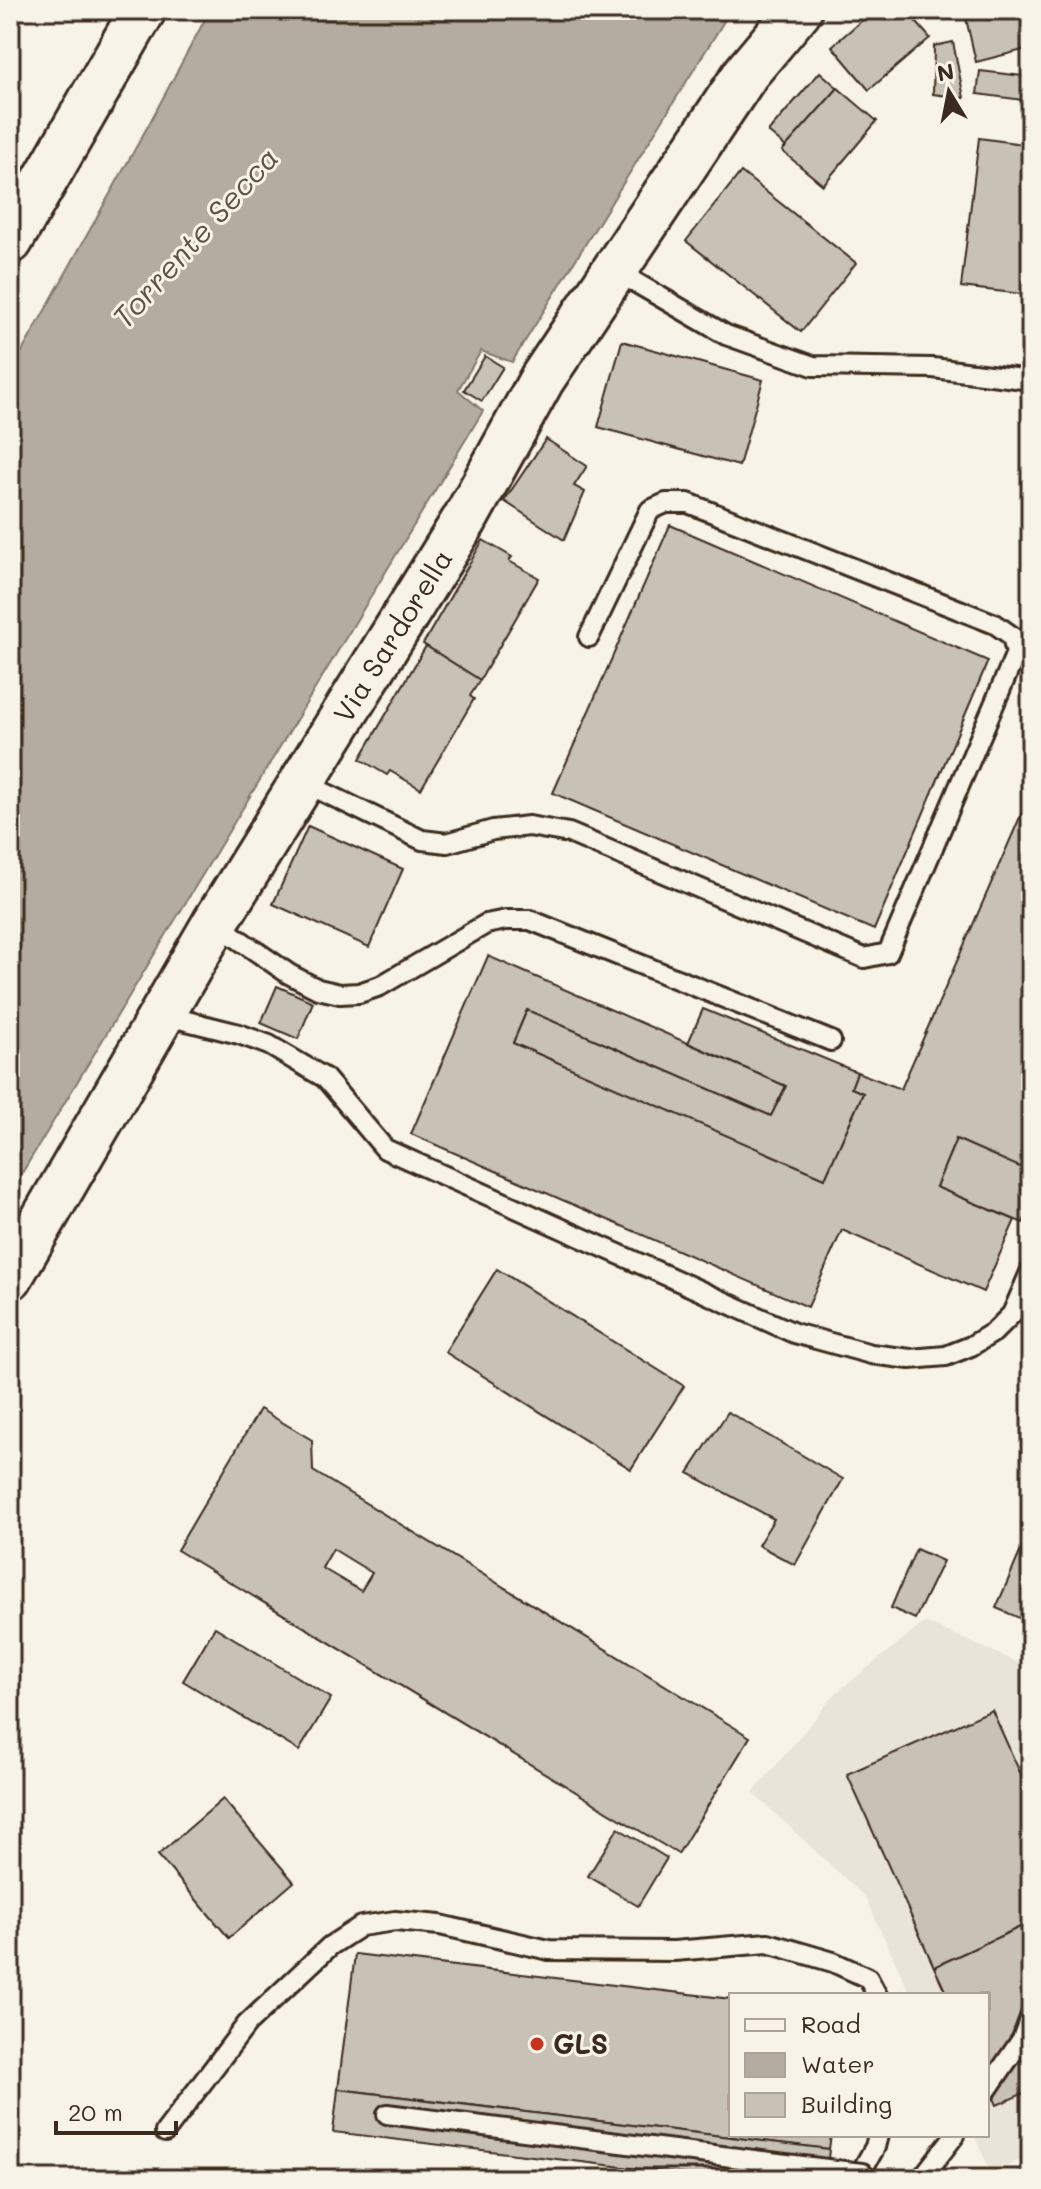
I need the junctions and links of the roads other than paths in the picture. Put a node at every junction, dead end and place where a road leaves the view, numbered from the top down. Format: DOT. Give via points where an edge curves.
graph roads {
  1 [pos="143,10"];
  2 [pos="799,10"];
  3 [pos="10,241"];
  4 [pos="614,270"];
  5 [pos="1031,380"];
  6 [pos="589,637"];
  7 [pos="303,782"];
  8 [pos="215,923"];
  9 [pos="163,1015"];
  10 [pos="831,1041"];
  11 [pos="1031,1270"];
  12 [pos="10,1277"];
  13 [pos="876,1993"];
  14 [pos="1031,2015"];
  15 [pos="989,2088"];
  16 [pos="387,2114"];
  17 [pos="165,2132"];
  18 [pos="878,2137"];
  19 [pos="953,2137"];
  20 [pos="857,2179"];
  21 [pos="867,2179"];
  22 [pos="921,2179"];
  1 -- 3 [label="main road"];
  2 -- 4 [label="main road, Via Sardorella" via="747,72"];
  4 -- 5 [label="lane" via="726,335 813,366 933,368"];
  4 -- 7 [label="main road, Via Sardorella" via="542,379 465,519"];
  6 -- 7 [label="lane" via="650,510 666,503 688,503 995,624 1012,636 1016,653 888,953 864,958 569,833 529,826 447,843 422,840"];
  7 -- 8 [label="main road, Via Sardorella"];
  8 -- 9 [label="main road, Via Sardorella"];
  8 -- 10 [label="lane" via="289,974 340,994 380,986 486,924 530,920"];
  9 -- 11 [label="lane" via="269,1045 325,1078 385,1149 794,1333 871,1354 946,1356 994,1332 1012,1314"];
  9 -- 12 [label="main road, Via Sardorella"];
  13 -- 17 [label="lane" via="868,1978 768,1943 674,1951 549,1950 440,1925 395,1921 361,1926 330,1946 247,2024"];
  14 -- 15 [label="lane" via="1022,2039"];
  16 -- 21 [label="lane, bridge" via="862,2173"];
  18 -- 20 [label="lane"];
  19 -- 22 [label="lane"];
}
